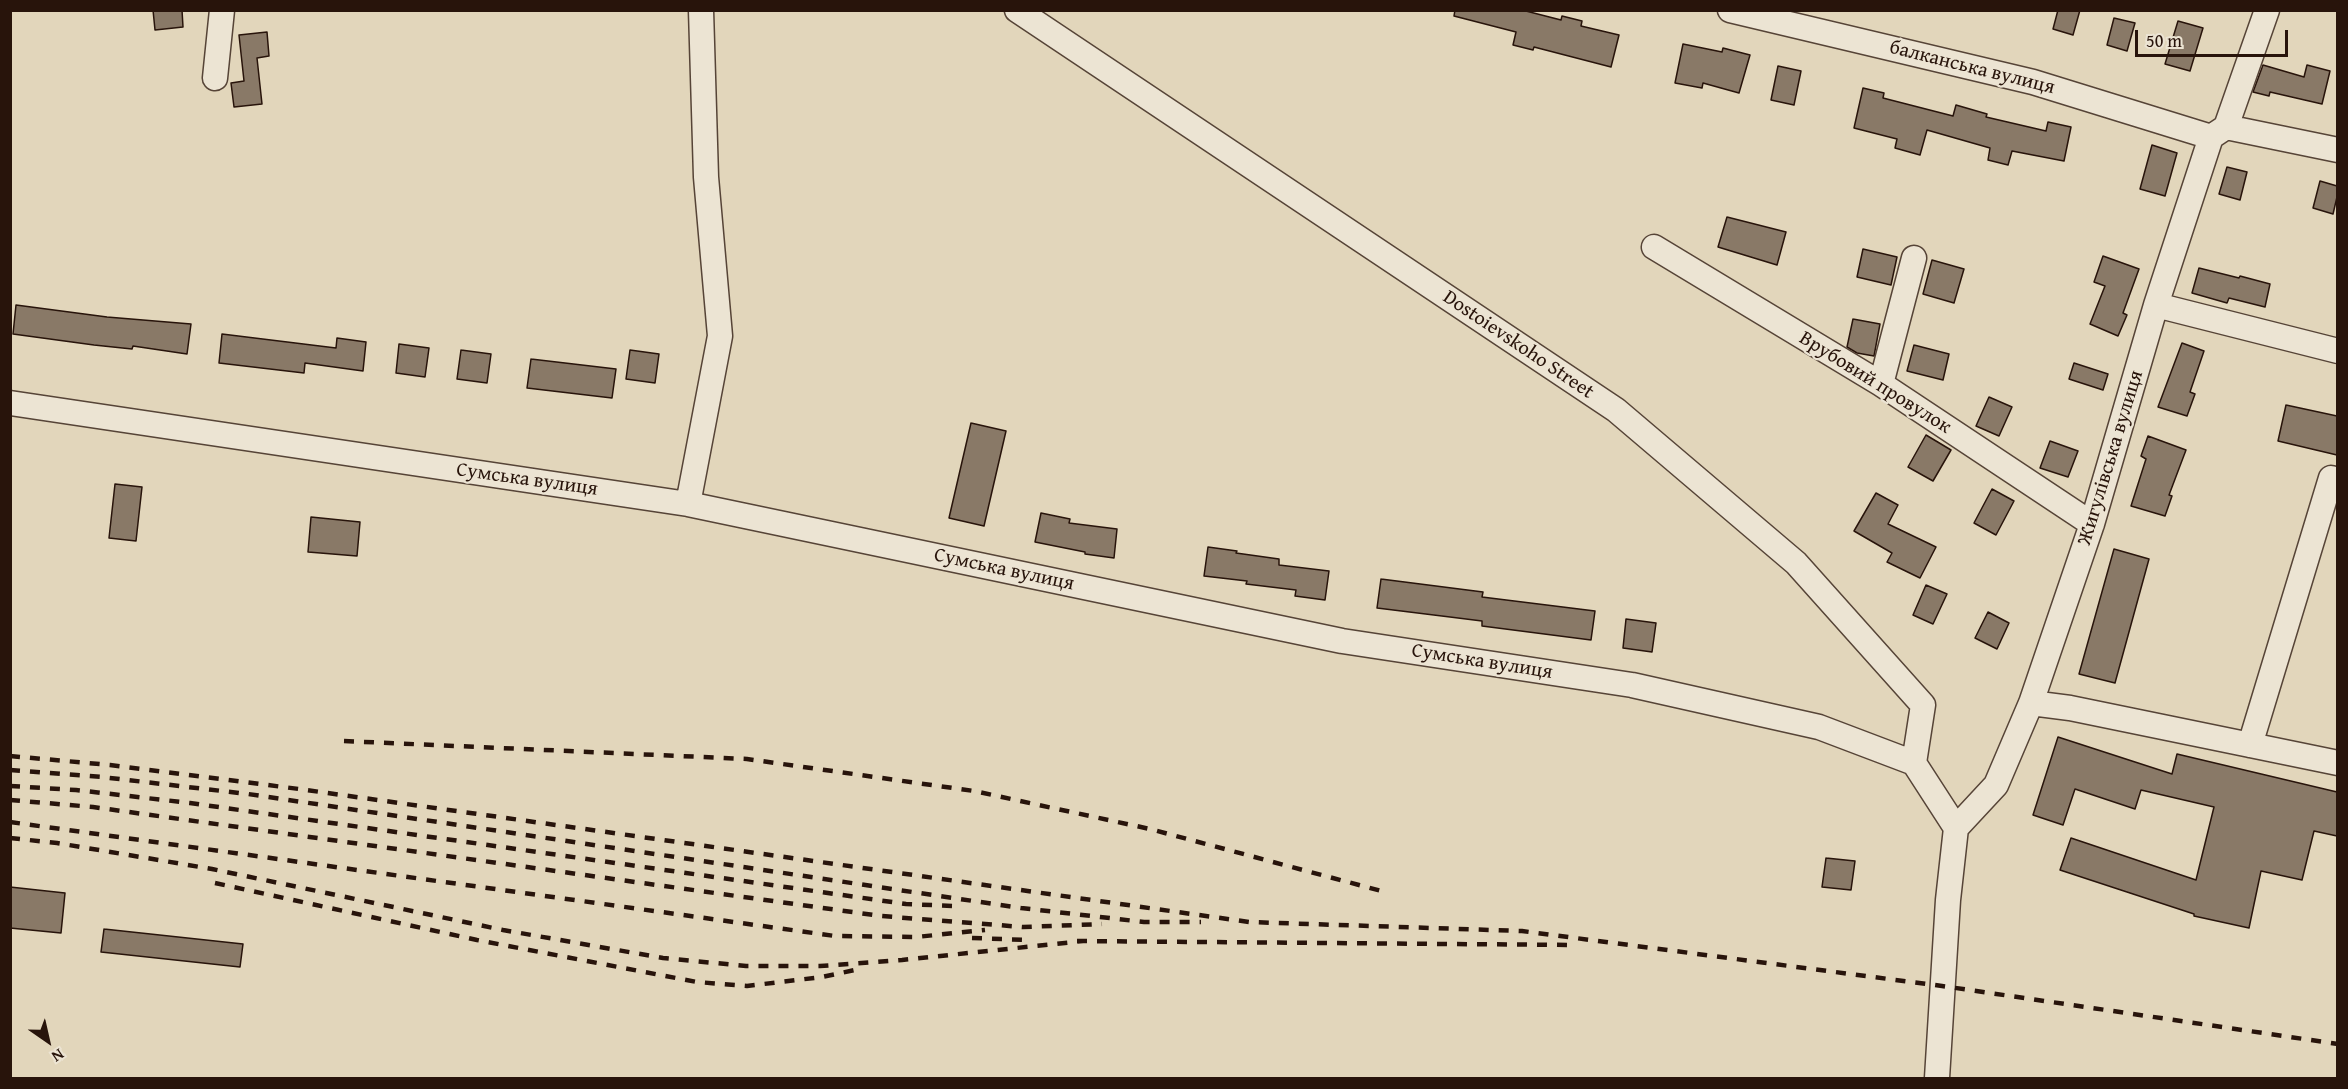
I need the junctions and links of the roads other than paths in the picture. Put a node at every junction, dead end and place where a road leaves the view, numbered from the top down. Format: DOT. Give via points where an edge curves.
graph roads {
  1 [pos="222,10"];
  2 [pos="701,10"];
  3 [pos="1017,10"];
  4 [pos="1730,10"];
  5 [pos="2267,10"];
  6 [pos="215,78"];
  7 [pos="2218,132"];
  8 [pos="2337,150"];
  9 [pos="1654,247"];
  10 [pos="1914,258"];
  11 [pos="2156,305"];
  12 [pos="2337,351"];
  13 [pos="1881,384"];
  14 [pos="10,403"];
  15 [pos="2337,480"];
  16 [pos="688,504"];
  17 [pos="2092,524"];
  18 [pos="2031,703"];
  19 [pos="2250,745"];
  20 [pos="1914,763"];
  21 [pos="2337,764"];
  22 [pos="1956,828"];
  23 [pos="1937,1078"];
  1 -- 6 [label="street"];
  2 -- 16 [label="street" via="706,177 720,336"];
  3 -- 20 [label="street, Dostoievskoho Street" via="1616,410 1796,563 1923,705"];
  4 -- 7 [label="street, балканська вулиця" via="2033,82"];
  5 -- 7 [label="street, Жигулівська вулиця"];
  7 -- 8 [label="street, балканська вулиця"];
  7 -- 11 [label="street, Жигулівська вулиця"];
  9 -- 13 [label="street, Врубовий провулок"];
  10 -- 13 [label="street"];
  11 -- 12 [label="street"];
  11 -- 17 [label="street, Жигулівська вулиця"];
  13 -- 17 [label="street, Врубовий провулок"];
  14 -- 16 [label="street, Сумська вулиця"];
  15 -- 19 [label="street" via="2331,478"];
  16 -- 20 [label="street, Сумська вулиця" via="1342,641 1632,685 1819,727"];
  17 -- 18 [label="street, Жигулівська вулиця"];
  18 -- 19 [label="street"];
  18 -- 22 [label="street, Жигулівська вулиця" via="1996,785"];
  19 -- 21 [label="street"];
  20 -- 22 [label="street"];
  22 -- 23 [label="street"];
}
